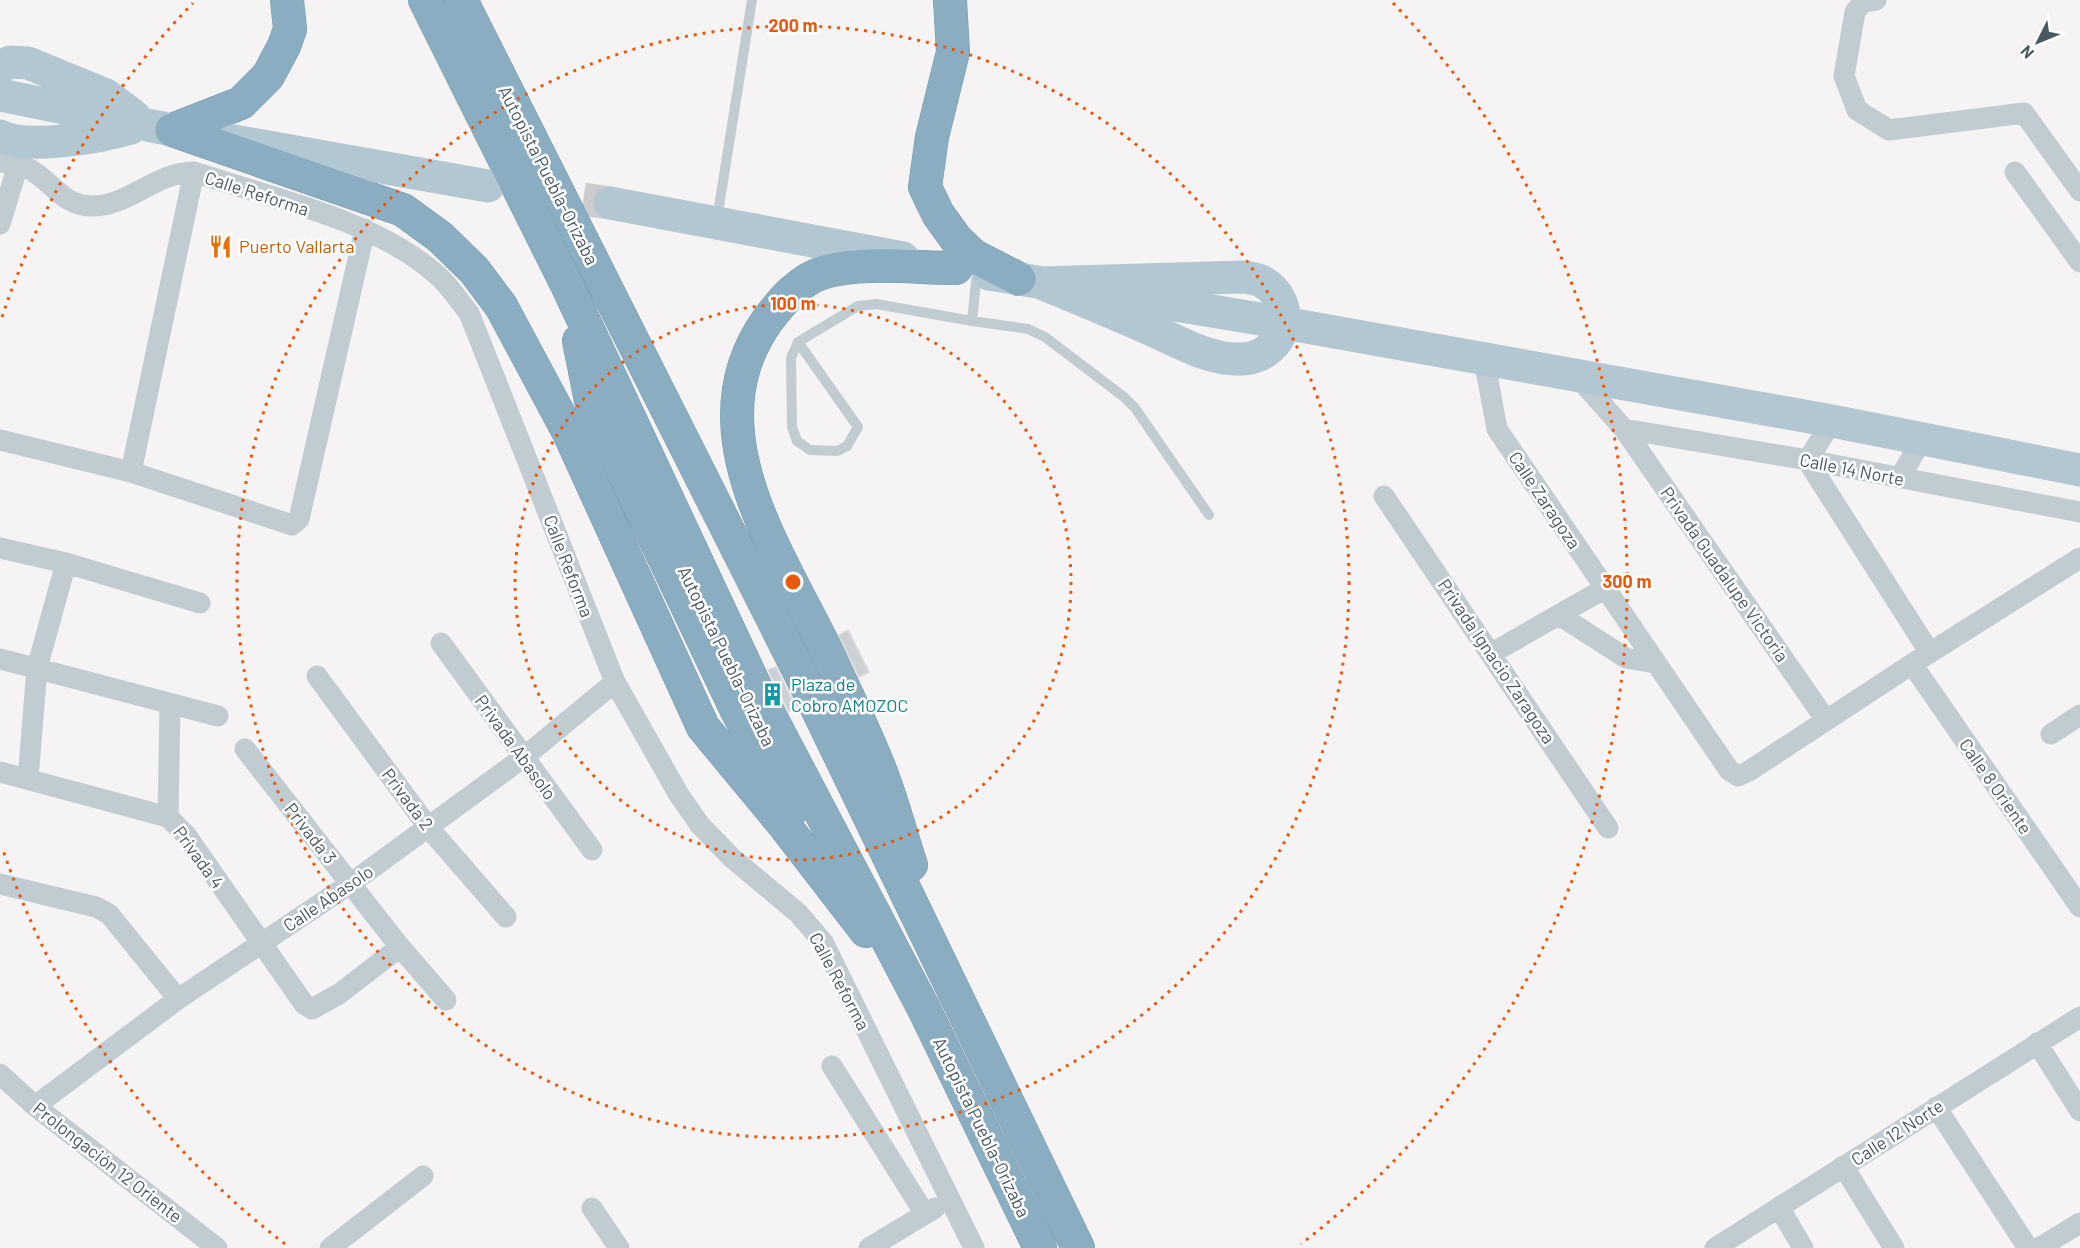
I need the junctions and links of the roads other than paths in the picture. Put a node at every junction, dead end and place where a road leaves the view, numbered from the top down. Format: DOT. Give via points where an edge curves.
graph roads {
  1 [pos="287,0"];
  2 [pos="425,0"];
  3 [pos="461,0"];
  4 [pos="752,0"];
  5 [pos="950,0"];
  6 [pos="1876,0"];
  7 [pos="0,67"];
  8 [pos="0,95"];
  9 [pos="158,127"];
  10 [pos="0,136"];
  11 [pos="9,164"];
  12 [pos="194,172"];
  13 [pos="2015,172"];
  14 [pos="488,186"];
  15 [pos="2080,191"];
  16 [pos="610,203"];
  17 [pos="716,223"];
  18 [pos="0,224"];
  19 [pos="365,229"];
  20 [pos="2080,262"];
  21 [pos="966,270"];
  22 [pos="1030,281"];
  23 [pos="568,287"];
  24 [pos="972,321"];
  25 [pos="1284,323"];
  26 [pos="798,342"];
  27 [pos="638,350"];
  28 [pos="1484,359"];
  29 [pos="1577,376"];
  30 [pos="592,406"];
  31 [pos="1832,421"];
  32 [pos="1624,429"];
  33 [pos="1922,439"];
  34 [pos="0,440"];
  35 [pos="1808,460"];
  36 [pos="2079,470"];
  37 [pos="130,472"];
  38 [pos="1900,477"];
  39 [pos="1384,496"];
  40 [pos="2080,512"];
  41 [pos="1209,515"];
  42 [pos="0,548"];
  43 [pos="2080,558"];
  44 [pos="66,563"];
  45 [pos="1604,589"];
  46 [pos="200,603"];
  47 [pos="1559,615"];
  48 [pos="441,643"];
  49 [pos="1930,652"];
  50 [pos="1492,653"];
  51 [pos="0,659"];
  52 [pos="1655,663"];
  53 [pos="1911,664"];
  54 [pos="38,668"];
  55 [pos="317,676"];
  56 [pos="615,682"];
  57 [pos="170,705"];
  58 [pos="2080,715"];
  59 [pos="218,716"];
  60 [pos="1826,720"];
  61 [pos="2051,734"];
  62 [pos="245,749"];
  63 [pos="524,757"];
  64 [pos="0,772"];
  65 [pos="28,779"];
  66 [pos="168,817"];
  67 [pos="785,826"];
  68 [pos="428,827"];
  69 [pos="1608,828"];
  70 [pos="592,850"];
  71 [pos="0,884"];
  72 [pos="350,884"];
  73 [pos="2080,907"];
  74 [pos="506,917"];
  75 [pos="260,943"];
  76 [pos="400,947"];
  77 [pos="178,999"];
  78 [pos="446,1000"];
  79 [pos="923,1006"];
  80 [pos="2080,1017"];
  81 [pos="972,1033"];
  82 [pos="2037,1043"];
  83 [pos="832,1066"];
  84 [pos="0,1074"];
  85 [pos="35,1106"];
  86 [pos="1936,1107"];
  87 [pos="2080,1111"];
  88 [pos="1843,1167"];
  89 [pos="423,1176"];
  90 [pos="950,1200"];
  91 [pos="1779,1207"];
  92 [pos="592,1208"];
  93 [pos="925,1214"];
  94 [pos="2080,1223"];
  95 [pos="217,1248"];
  96 [pos="330,1248"];
  97 [pos="619,1248"];
  98 [pos="869,1248"];
  99 [pos="974,1248"];
  100 [pos="1040,1248"];
  101 [pos="1078,1248"];
  102 [pos="1715,1248"];
  103 [pos="1803,1248"];
  104 [pos="1894,1248"];
  105 [pos="2028,1248"];
  106 [pos="2039,1248"];
  1 -- 9 [label="highway" via="290,29 284,46 268,76 241,103"];
  2 -- 23 [label="highway, Autopista Puebla-Orizaba"];
  3 -- 27 [label="highway, Autopista Puebla-Orizaba"];
  4 -- 17 [label="lane"];
  5 -- 22 [label="highway" via="953,52 932,137 925,187 938,214 974,256"];
  6 -- 15 [label="street" via="1863,2 1855,12 1844,76 1857,111 1889,130 2024,113"];
  7 -- 9 [label="main road" via="10,62 28,63 106,95"];
  8 -- 9 [label="main road"];
  9 -- 10 [label="main road" via="46,141"];
  9 -- 14 [label="main road"];
  9 -- 67 [label="highway" via="403,210 440,237 474,270 501,306 569,433 703,727"];
  11 -- 12 [label="street, Calle Reforma" via="32,171 64,198 86,206 107,206 169,175"];
  11 -- 18 [label="street"];
  12 -- 19 [label="street, Calle Reforma"];
  12 -- 37 [label="street"];
  13 -- 20 [label="street"];
  16 -- 17 [label="main road"];
  17 -- 21 [label="main road"];
  19 -- 37 [label="street" via="299,519 284,525"];
  19 -- 56 [label="street, Calle Reforma" via="396,244 438,275 469,313"];
  21 -- 22 [label="main road"];
  21 -- 24 [label="lane"];
  21 -- 81 [label="highway" via="853,268 824,272 810,279 790,294 761,329 744,369 736,414 741,466 762,523 882,774 925,911"];
  22 -- 25 [label="main road"];
  22 -- 25 [label="main road" via="1226,359 1260,355 1277,342"];
  23 -- 30 [label="highway, Autopista Puebla-Orizaba"];
  23 -- 79 [label="highway, Autopista Puebla-Orizaba" via="760,699"];
  24 -- 26 [label="lane" via="876,304 858,306"];
  24 -- 41 [label="lane" via="1028,329 1045,337 1124,397"];
  25 -- 28 [label="main road"];
  26 -- 26 [label="lane" via="858,427 847,446 837,451 810,450 797,441 792,428 791,358"];
  27 -- 81 [label="highway, Autopista Puebla-Orizaba" via="802,677"];
  27 -- 81 [label="highway, Autopista Puebla-Orizaba" via="644,387 703,547 784,711 899,924"];
  28 -- 29 [label="main road"];
  28 -- 45 [label="street, Calle Zaragoza" via="1497,429"];
  29 -- 31 [label="main road"];
  29 -- 32 [label="street, Privada Guadalupe Victoria"];
  30 -- 67 [label="highway, Autopista Puebla-Orizaba" via="635,536 720,718"];
  30 -- 79 [label="highway, Autopista Puebla-Orizaba" via="737,711 795,818"];
  31 -- 33 [label="main road"];
  31 -- 35 [label="street"];
  32 -- 35 [label="street, Calle 14 Norte"];
  32 -- 60 [label="street, Privada Guadalupe Victoria"];
  33 -- 36 [label="main road"];
  33 -- 38 [label="street"];
  34 -- 37 [label="street"];
  35 -- 38 [label="street, Calle 14 Norte"];
  35 -- 49 [label="street"];
  38 -- 40 [label="street, Calle 14 Norte"];
  39 -- 50 [label="street, Privada Ignacio Zaragoza"];
  42 -- 44 [label="street"];
  43 -- 49 [label="street"];
  44 -- 46 [label="street"];
  44 -- 54 [label="street"];
  45 -- 47 [label="street"];
  45 -- 52 [label="street, Calle Zaragoza"];
  47 -- 50 [label="street"];
  47 -- 52 [label="street" via="1626,658"];
  48 -- 63 [label="street, Privada Abasolo"];
  49 -- 53 [label="street"];
  50 -- 69 [label="street, Privada Ignacio Zaragoza"];
  51 -- 54 [label="street"];
  52 -- 60 [label="street, Calle Zaragoza" via="1729,770 1738,776"];
  53 -- 60 [label="street"];
  53 -- 73 [label="street, Calle 8 Oriente"];
  54 -- 57 [label="street"];
  54 -- 65 [label="street"];
  55 -- 68 [label="street, Privada 2"];
  56 -- 63 [label="street, Calle Abasolo"];
  56 -- 90 [label="street, Calle Reforma" via="700,825 732,858 798,913 823,942"];
  57 -- 59 [label="street"];
  57 -- 66 [label="street"];
  58 -- 61 [label="street"];
  62 -- 72 [label="street, Privada 3"];
  63 -- 68 [label="street, Calle Abasolo"];
  63 -- 70 [label="street, Privada Abasolo"];
  64 -- 65 [label="street, Privada 4"];
  65 -- 66 [label="street, Privada 4"];
  66 -- 75 [label="street, Privada 4" via="186,835"];
  67 -- 79 [label="highway, Autopista Puebla-Orizaba"];
  68 -- 72 [label="street, Calle Abasolo"];
  68 -- 74 [label="street, Privada 2"];
  71 -- 77 [label="street" via="96,907 109,914"];
  72 -- 75 [label="street, Calle Abasolo"];
  72 -- 76 [label="street, Privada 3"];
  75 -- 76 [label="street, Privada 4" via="304,1004 312,1009 339,994"];
  75 -- 77 [label="street, Calle Abasolo"];
  76 -- 78 [label="street, Privada 3"];
  77 -- 85 [label="street, Calle Abasolo"];
  79 -- 100 [label="highway, Autopista Puebla-Orizaba"];
  80 -- 82 [label="street, Calle 12 Norte"];
  81 -- 101 [label="highway, Autopista Puebla-Orizaba"];
  82 -- 86 [label="street, Calle 12 Norte"];
  82 -- 87 [label="street"];
  83 -- 93 [label="street"];
  84 -- 85 [label="street, Prolongación 12 Oriente"];
  85 -- 95 [label="street, Prolongación 12 Oriente"];
  86 -- 88 [label="street, Calle 12 Norte"];
  86 -- 105 [label="street"];
  88 -- 91 [label="street, Calle 12 Norte"];
  88 -- 104 [label="street"];
  89 -- 96 [label="street"];
  90 -- 93 [label="street"];
  90 -- 99 [label="street, Calle Reforma"];
  91 -- 102 [label="street, Calle 12 Norte"];
  91 -- 103 [label="street"];
  92 -- 97 [label="street"];
  93 -- 98 [label="street"];
  94 -- 106 [label="street"];
}
